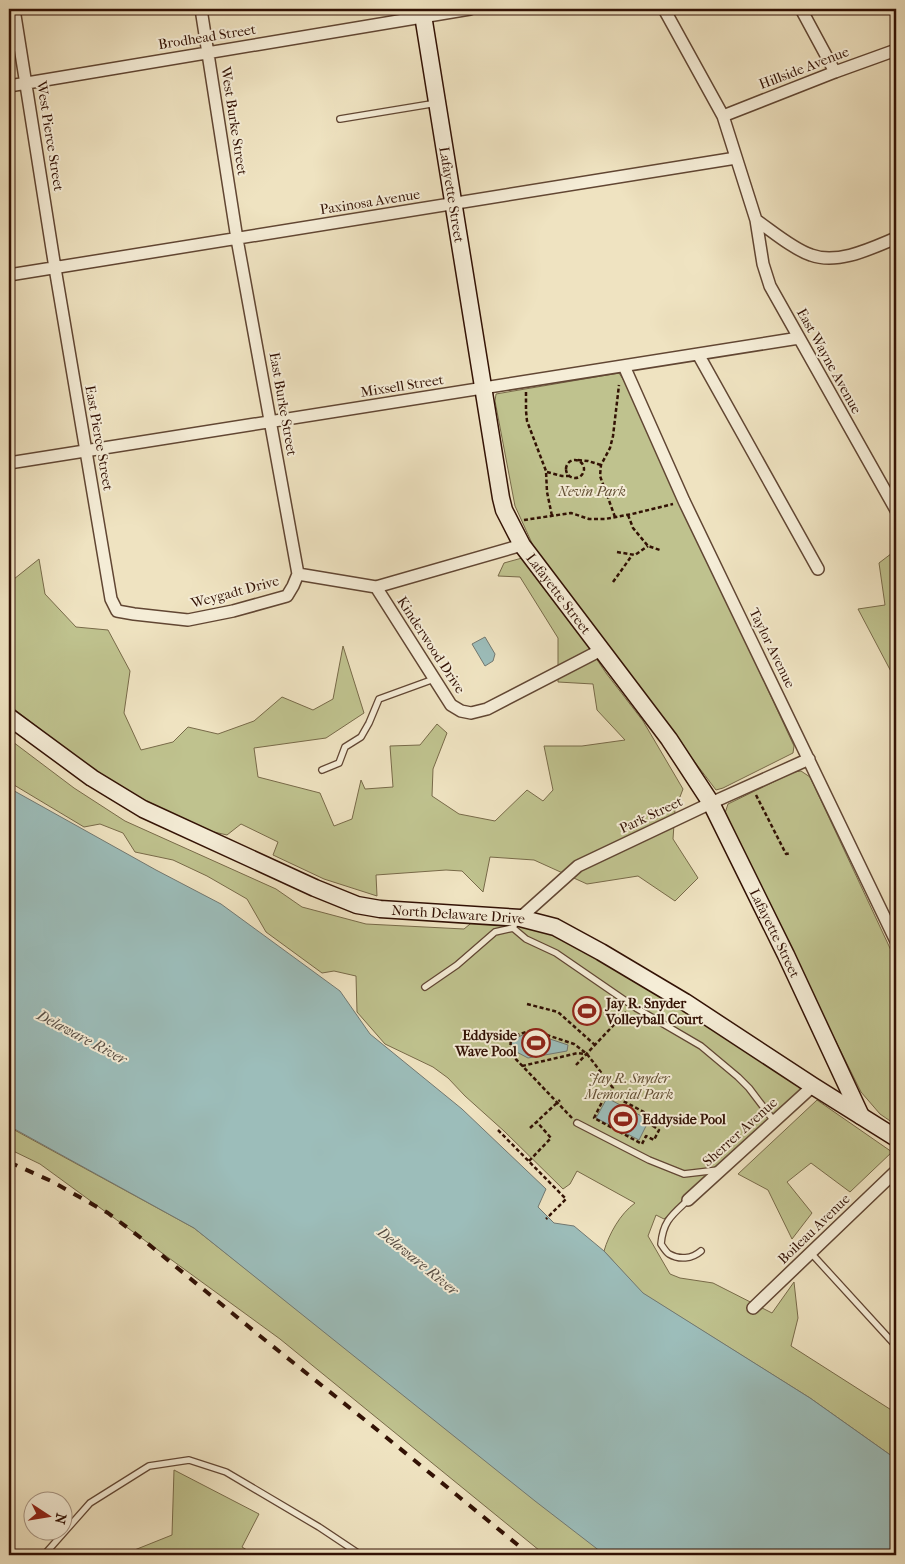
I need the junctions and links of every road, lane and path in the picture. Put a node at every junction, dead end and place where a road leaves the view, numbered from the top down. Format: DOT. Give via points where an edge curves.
graph roads {
  1 [pos="14,9"];
  2 [pos="201,9"];
  3 [pos="470,9"];
  4 [pos="664,9"];
  5 [pos="801,9"];
  6 [pos="423,13"];
  7 [pos="896,50"];
  8 [pos="208,52"];
  9 [pos="836,72"];
  10 [pos="26,83"];
  11 [pos="9,86"];
  12 [pos="438,103"];
  13 [pos="723,116"];
  14 [pos="340,119"];
  15 [pos="736,158"];
  16 [pos="454,204"];
  17 [pos="756,220"];
  18 [pos="896,238"];
  19 [pos="237,239"];
  20 [pos="56,268"];
  21 [pos="9,275"];
  22 [pos="799,338"];
  23 [pos="698,354"];
  24 [pos="624,366"];
  25 [pos="619,382"];
  26 [pos="483,388"];
  27 [pos="526,392"];
  28 [pos="271,422"];
  29 [pos="86,451"];
  30 [pos="578,460"];
  31 [pos="9,463"];
  32 [pos="601,465"];
  33 [pos="546,471"];
  34 [pos="570,476"];
  35 [pos="684,501"];
  36 [pos="896,510"];
  37 [pos="628,515"];
  38 [pos="552,516"];
  39 [pos="615,517"];
  40 [pos="510,522"];
  41 [pos="522,546"];
  42 [pos="648,546"];
  43 [pos="660,550"];
  44 [pos="617,552"];
  45 [pos="633,554"];
  46 [pos="818,569"];
  47 [pos="298,574"];
  48 [pos="613,582"];
  49 [pos="376,588"];
  50 [pos="117,611"];
  51 [pos="601,650"];
  52 [pos="434,679"];
  53 [pos="9,717"];
  54 [pos="809,759"];
  55 [pos="322,770"];
  56 [pos="751,785"];
  57 [pos="711,803"];
  58 [pos="791,853"];
  59 [pos="517,923"];
  60 [pos="896,942"];
  61 [pos="425,987"];
  62 [pos="527,1004"];
  63 [pos="632,1006"];
  64 [pos="595,1045"];
  65 [pos="587,1054"];
  66 [pos="576,1065"];
  67 [pos="522,1066"];
  68 [pos="813,1086"];
  69 [pos="610,1094"];
  70 [pos="559,1102"];
  71 [pos="861,1116"];
  72 [pos="775,1121"];
  73 [pos="537,1122"];
  74 [pos="577,1124"];
  75 [pos="530,1128"];
  76 [pos="498,1130"];
  77 [pos="896,1138"];
  78 [pos="529,1162"];
  79 [pos="722,1169"];
  80 [pos="896,1171"];
  81 [pos="688,1200"];
  82 [pos="546,1219"];
  83 [pos="700,1251"];
  84 [pos="811,1253"];
  85 [pos="754,1308"];
  86 [pos="896,1346"];
  87 [pos="44,1555"];
  88 [pos="361,1555"];
  1 -- 10 [label="street, West Pierce Street"];
  2 -- 8 [label="street, West Burke Street"];
  3 -- 6 [label="street, Brodhead Street"];
  4 -- 13 [label="street, East Wayne Avenue"];
  5 -- 9 [label="street"];
  6 -- 8 [label="street, Brodhead Street"];
  6 -- 12 [label="street, Lafayette Street"];
  7 -- 9 [label="street, Hillside Avenue"];
  8 -- 10 [label="street, Brodhead Street"];
  8 -- 19 [label="street, West Burke Street"];
  9 -- 13 [label="street, Hillside Avenue"];
  10 -- 11 [label="street, Brodhead Street"];
  10 -- 20 [label="street, West Pierce Street"];
  12 -- 14 [label="lane"];
  12 -- 16 [label="street, Lafayette Street"];
  13 -- 15 [label="street, East Wayne Avenue"];
  15 -- 16 [label="street, Paxinosa Avenue"];
  15 -- 17 [label="street, East Wayne Avenue"];
  16 -- 19 [label="street, Paxinosa Avenue"];
  16 -- 26 [label="street, Lafayette Street"];
  17 -- 18 [label="street" via="812,256 834,258"];
  17 -- 22 [label="street, East Wayne Avenue" via="770,286"];
  19 -- 20 [label="street, Paxinosa Avenue"];
  19 -- 28 [label="street, East Burke Street"];
  20 -- 21 [label="street, Paxinosa Avenue"];
  20 -- 29 [label="street, East Pierce Street"];
  22 -- 23 [label="street, Mixsell Street"];
  22 -- 36 [label="street, East Wayne Avenue"];
  23 -- 24 [label="street, Mixsell Street"];
  23 -- 46 [label="street"];
  24 -- 26 [label="street, Mixsell Street"];
  24 -- 35 [label="street, Taylor Avenue"];
  25 -- 32 [label="path" via="613,436"];
  26 -- 28 [label="street, Mixsell Street"];
  26 -- 40 [label="street, Lafayette Street" via="501,498"];
  27 -- 33 [label="path" via="527,421"];
  28 -- 29 [label="street, Mixsell Street"];
  28 -- 47 [label="street, East Burke Street"];
  29 -- 31 [label="street, Mixsell Street"];
  29 -- 50 [label="street, East Pierce Street" via="111,599"];
  30 -- 32 [label="path"];
  30 -- 34 [label="path" via="567,465 566,471"];
  30 -- 34 [label="path" via="583,465 582,473 575,478"];
  32 -- 39 [label="path" via="600,476"];
  33 -- 34 [label="path"];
  33 -- 38 [label="path"];
  35 -- 37 [label="path"];
  35 -- 54 [label="street, Taylor Avenue"];
  37 -- 39 [label="path"];
  37 -- 42 [label="path" via="633,528"];
  38 -- 39 [label="path" via="571,513 589,519"];
  38 -- 40 [label="path"];
  40 -- 41 [label="street, Lafayette Street"];
  41 -- 49 [label="street, Weygadt Drive"];
  41 -- 51 [label="street, Lafayette Street"];
  42 -- 43 [label="path"];
  42 -- 45 [label="path"];
  44 -- 45 [label="path"];
  45 -- 48 [label="path"];
  47 -- 49 [label="street, Weygadt Drive"];
  47 -- 50 [label="street, Weygadt Drive" via="287,596 224,613 188,620"];
  49 -- 52 [label="street, Kinderwood Drive"];
  51 -- 52 [label="street, Kinderwood Drive" via="488,709 470,713 461,712 451,705"];
  51 -- 57 [label="street, Lafayette Street" via="669,739"];
  52 -- 55 [label="lane" via="380,699 361,737 345,746 339,763"];
  53 -- 59 [label="street, North Delaware Drive" via="92,778 143,809 315,888 357,905"];
  54 -- 56 [label="street, Park Street"];
  54 -- 60 [label="street, Taylor Avenue"];
  56 -- 57 [label="street, Park Street"];
  56 -- 58 [label="path" via="786,854"];
  57 -- 59 [label="street, Park Street" via="578,866"];
  57 -- 71 [label="street, Lafayette Street"];
  59 -- 61 [label="lane" via="495,932 457,966"];
  59 -- 63 [label="lane" via="526,939 556,953"];
  59 -- 68 [label="street, North Delaware Drive" via="555,927 601,952 685,1002"];
  62 -- 64 [label="path" via="558,1012"];
  63 -- 64 [label="path"];
  63 -- 72 [label="lane" via="701,1046 749,1088"];
  64 -- 65 [label="path"];
  65 -- 66 [label="path"];
  65 -- 67 [label="path" via="578,1053"];
  65 -- 67 [label="path" via="574,1044 532,1030 511,1037 510,1052"];
  65 -- 69 [label="path" via="613,1088"];
  67 -- 70 [label="path"];
  68 -- 71 [label="street, North Delaware Drive"];
  68 -- 72 [label="street, Sherrer Avenue"];
  69 -- 69 [label="path" via="657,1118 653,1126 659,1130 654,1140 646,1136 642,1144 594,1118 607,1092"];
  70 -- 73 [label="path"];
  70 -- 74 [label="path"];
  71 -- 77 [label="street, North Delaware Drive"];
  72 -- 79 [label="street, Sherrer Avenue"];
  73 -- 75 [label="path"];
  73 -- 78 [label="path" via="551,1138"];
  74 -- 79 [label="lane" via="684,1174"];
  76 -- 78 [label="path"];
  78 -- 82 [label="path" via="566,1199"];
  79 -- 81 [label="street, Sherrer Avenue"];
  80 -- 84 [label="street, Boileau Avenue"];
  81 -- 83 [label="lane" via="662,1231 661,1244 669,1254 685,1259"];
  84 -- 85 [label="street, Boileau Avenue"];
  84 -- 86 [label="lane"];
  87 -- 88 [label="lane" via="90,1503 149,1466 189,1460 226,1472"];
}
